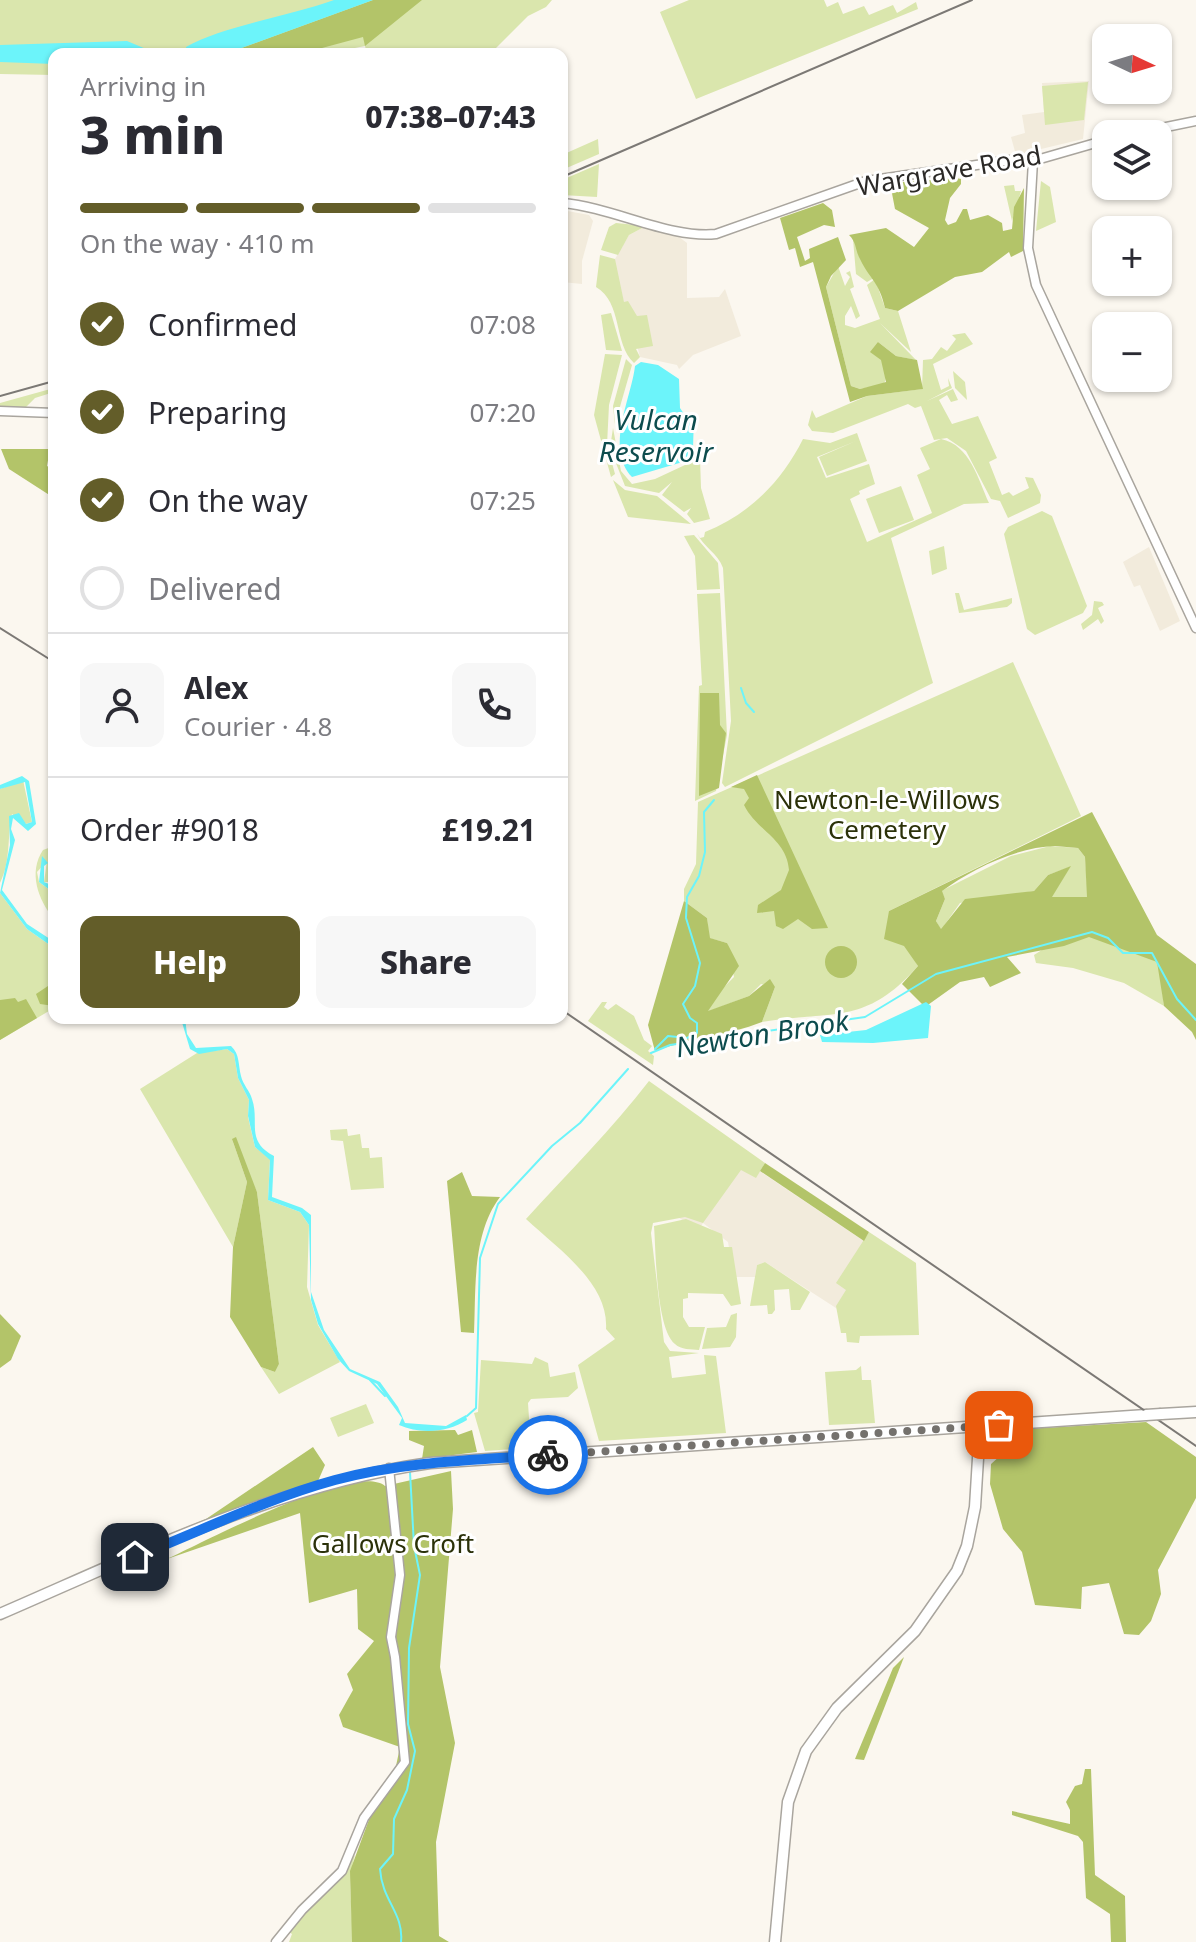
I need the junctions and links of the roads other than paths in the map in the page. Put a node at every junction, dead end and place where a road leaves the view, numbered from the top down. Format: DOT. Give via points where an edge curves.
graph roads {
  1 [pos="1196,121"];
  2 [pos="1172,126"];
  3 [pos="1092,144"];
  4 [pos="1033,161"];
  5 [pos="568,204"];
  6 [pos="0,411"];
  7 [pos="48,413"];
  8 [pos="1196,628"];
  9 [pos="1196,1412"];
  10 [pos="974,1426"];
  11 [pos="389,1468"];
  12 [pos="0,1614"];
  13 [pos="276,1942"];
  14 [pos="775,1942"];
  1 -- 2 [label="street"];
  3 -- 4 [label="street, Wargrave Road"];
  4 -- 5 [label="street, Wargrave Road" via="866,181 704,235"];
  4 -- 8 [label="street" via="1028,248 1036,285"];
  6 -- 7 [label="street"];
  9 -- 10 [label="main road, bridge"];
  10 -- 11 [label="main road"];
  10 -- 14 [label="main road" via="975,1507 957,1571 915,1631 837,1708 806,1751 788,1802"];
  11 -- 12 [label="main road" via="274,1500"];
  11 -- 13 [label="street" via="400,1575 391,1643 405,1762 364,1818 342,1871"];
}
